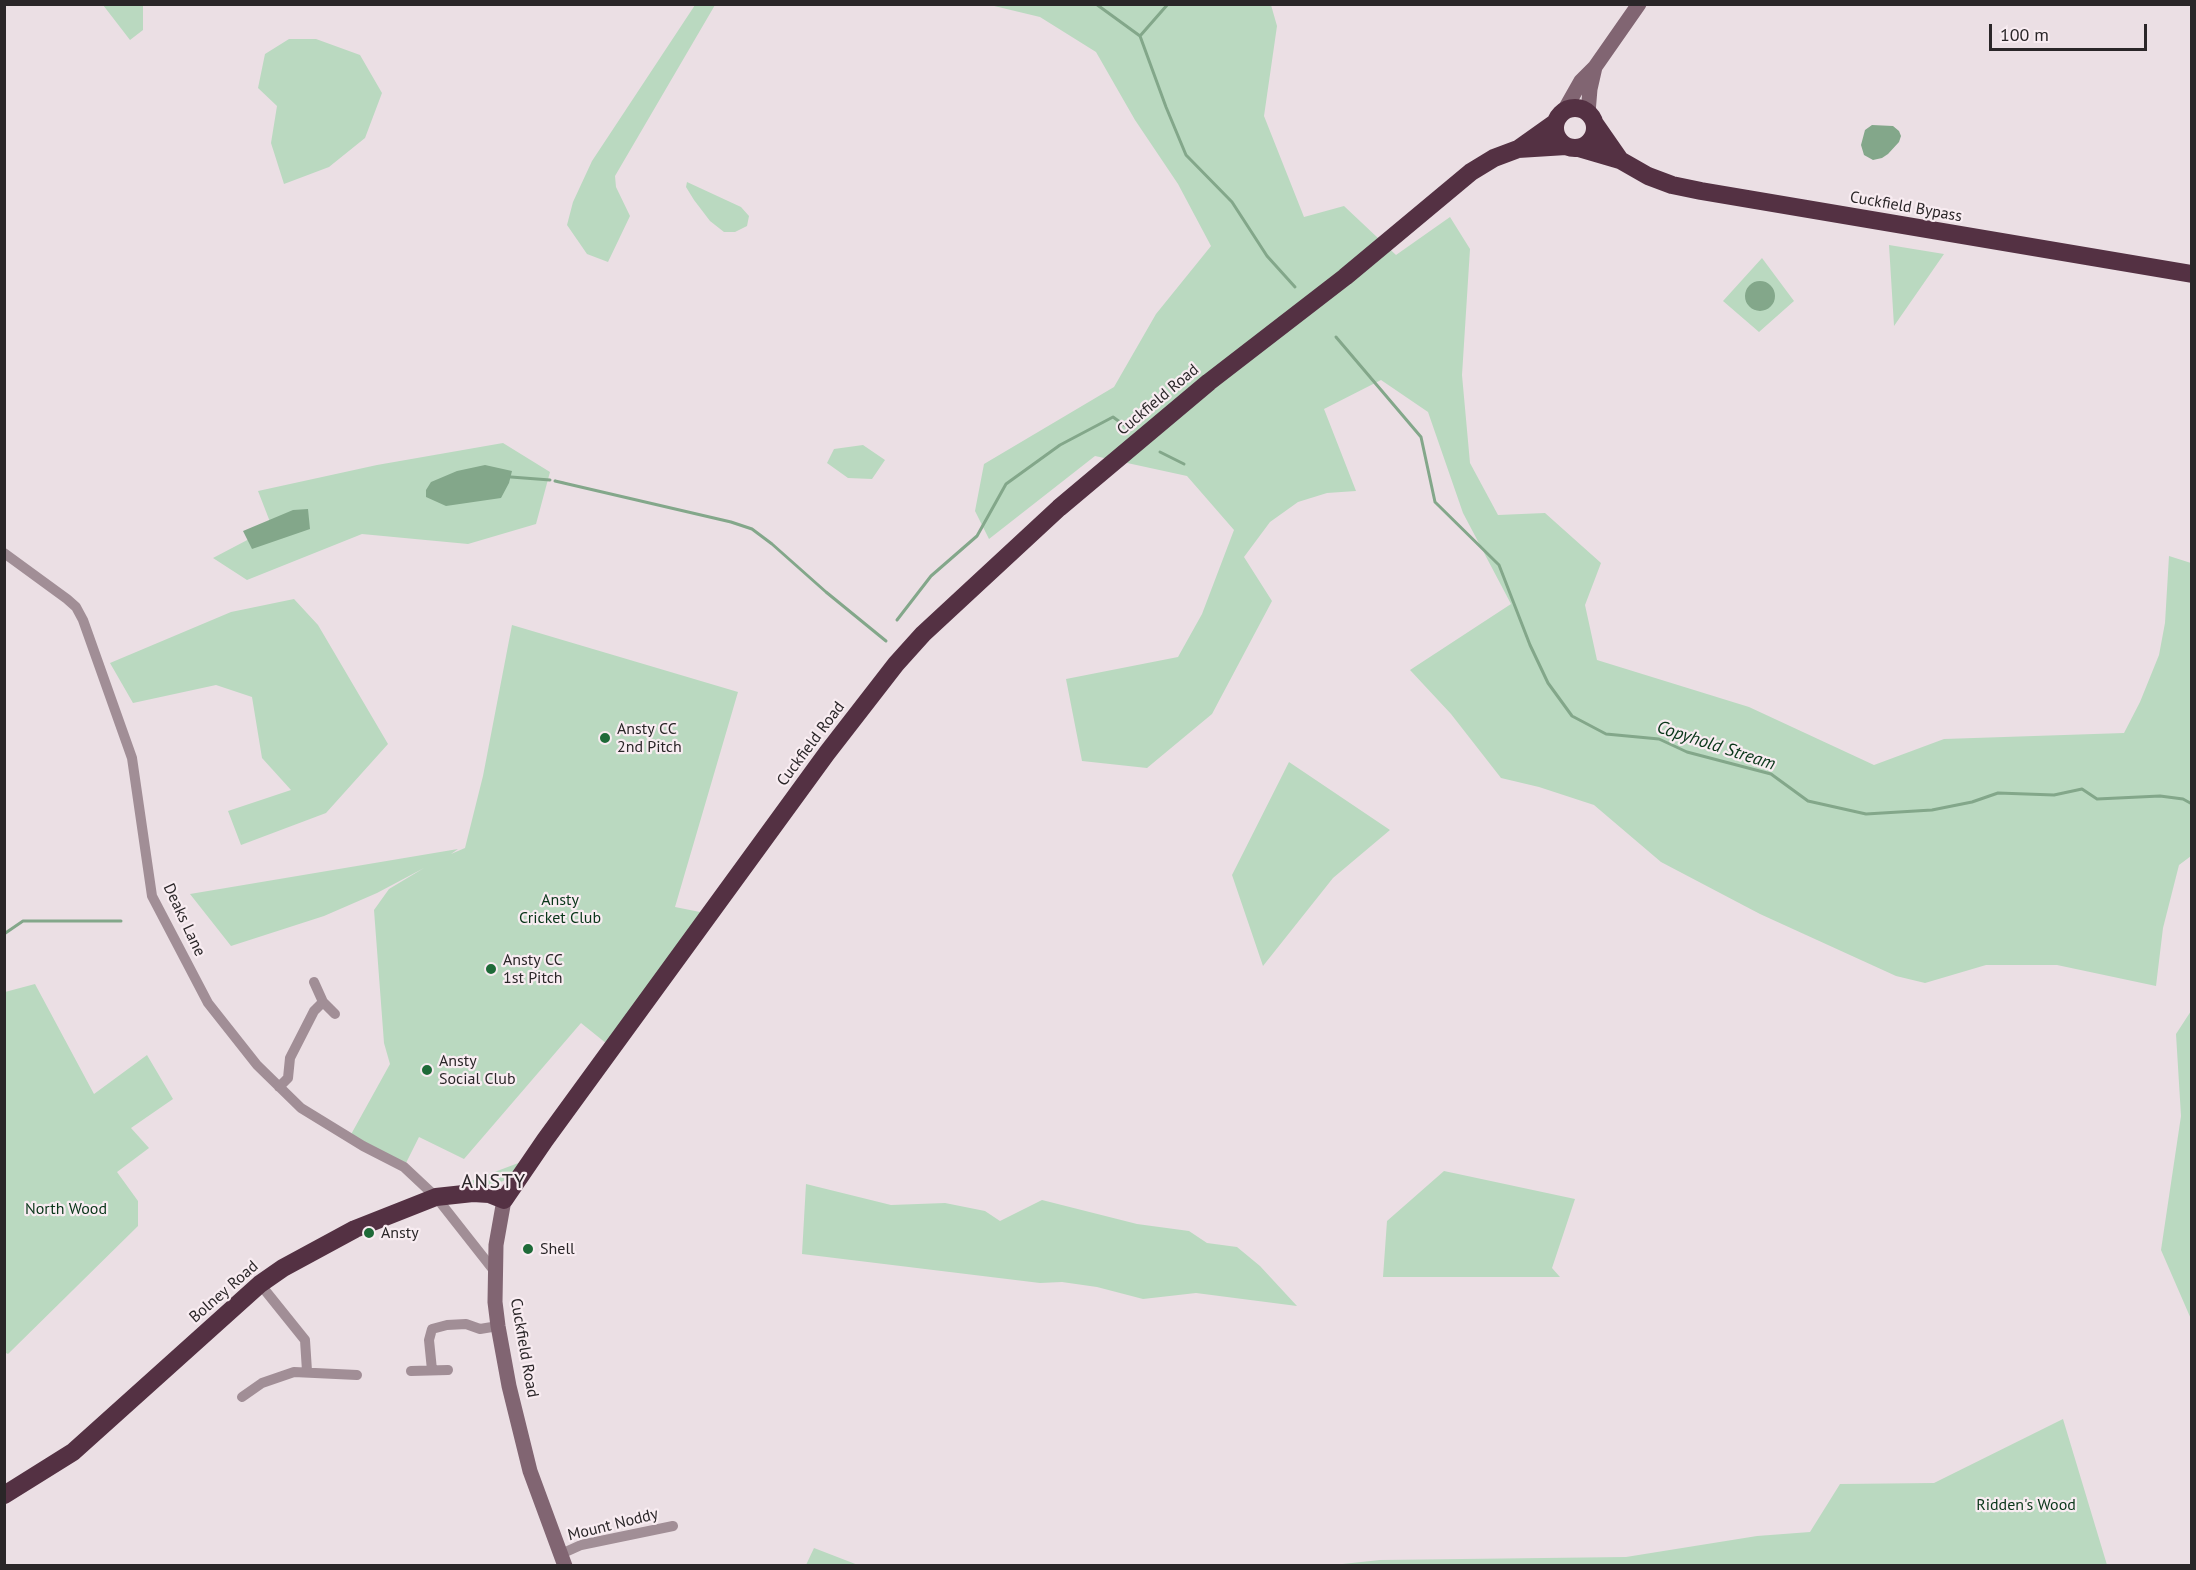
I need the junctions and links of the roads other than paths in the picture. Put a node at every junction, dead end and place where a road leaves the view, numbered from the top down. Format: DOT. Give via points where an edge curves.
graph roads {
  1 [pos="1639,4"];
  2 [pos="1595,67"];
  3 [pos="1560,117"];
  4 [pos="1591,118"];
  5 [pos="1573,147"];
  6 [pos="1518,149"];
  7 [pos="1620,160"];
  8 [pos="2192,274"];
  9 [pos="4,554"];
  10 [pos="314,982"];
  11 [pos="323,1002"];
  12 [pos="335,1014"];
  13 [pos="279,1087"];
  14 [pos="436,1197"];
  15 [pos="504,1200"];
  16 [pos="495,1272"];
  17 [pos="260,1284"];
  18 [pos="498,1326"];
  19 [pos="432,1370"];
  20 [pos="448,1370"];
  21 [pos="307,1371"];
  22 [pos="411,1371"];
  23 [pos="357,1375"];
  24 [pos="242,1397"];
  25 [pos="4,1495"];
  26 [pos="673,1526"];
  27 [pos="563,1560"];
  1 -- 2 [label="main road"];
  2 -- 3 [label="main road" via="1581,81"];
  2 -- 4 [label="main road" via="1590,89"];
  3 -- 4 [label="highway" via="1576,108"];
  3 -- 5 [label="highway" via="1557,136"];
  3 -- 6 [label="highway, Cuckfield Road"];
  4 -- 5 [label="highway" via="1593,136 1585,145"];
  4 -- 7 [label="highway, Cuckfield Bypass"];
  5 -- 6 [label="highway, Cuckfield Road"];
  5 -- 7 [label="highway, Cuckfield Bypass"];
  6 -- 15 [label="highway, Cuckfield Road" via="1471,172 1345,278 1209,382 1059,508 923,634 827,753"];
  7 -- 8 [label="highway, Cuckfield Bypass" via="1647,176 1701,191"];
  9 -- 13 [label="street, Deaks Lane" via="68,599 83,620 132,758 152,896 208,1003"];
  10 -- 11 [label="street"];
  11 -- 12 [label="street"];
  11 -- 13 [label="street" via="314,1011 290,1058 288,1078"];
  13 -- 14 [label="street, Deaks Lane" via="301,1108 404,1167"];
  14 -- 15 [label="highway, Bolney Road" via="473,1193"];
  14 -- 16 [label="street, Deaks Lane"];
  14 -- 17 [label="highway, Bolney Road" via="355,1229"];
  15 -- 16 [label="main road, Cuckfield Road"];
  16 -- 18 [label="main road, Cuckfield Road"];
  17 -- 21 [label="street" via="305,1340"];
  17 -- 25 [label="highway, Bolney Road" via="73,1452"];
  18 -- 19 [label="street" via="480,1329 466,1324 432,1329"];
  18 -- 27 [label="main road, Cuckfield Road" via="530,1472"];
  19 -- 20 [label="street"];
  19 -- 22 [label="street"];
  21 -- 23 [label="street"];
  21 -- 24 [label="street" via="262,1383"];
  26 -- 27 [label="street, Mount Noddy" via="581,1545"];
}
